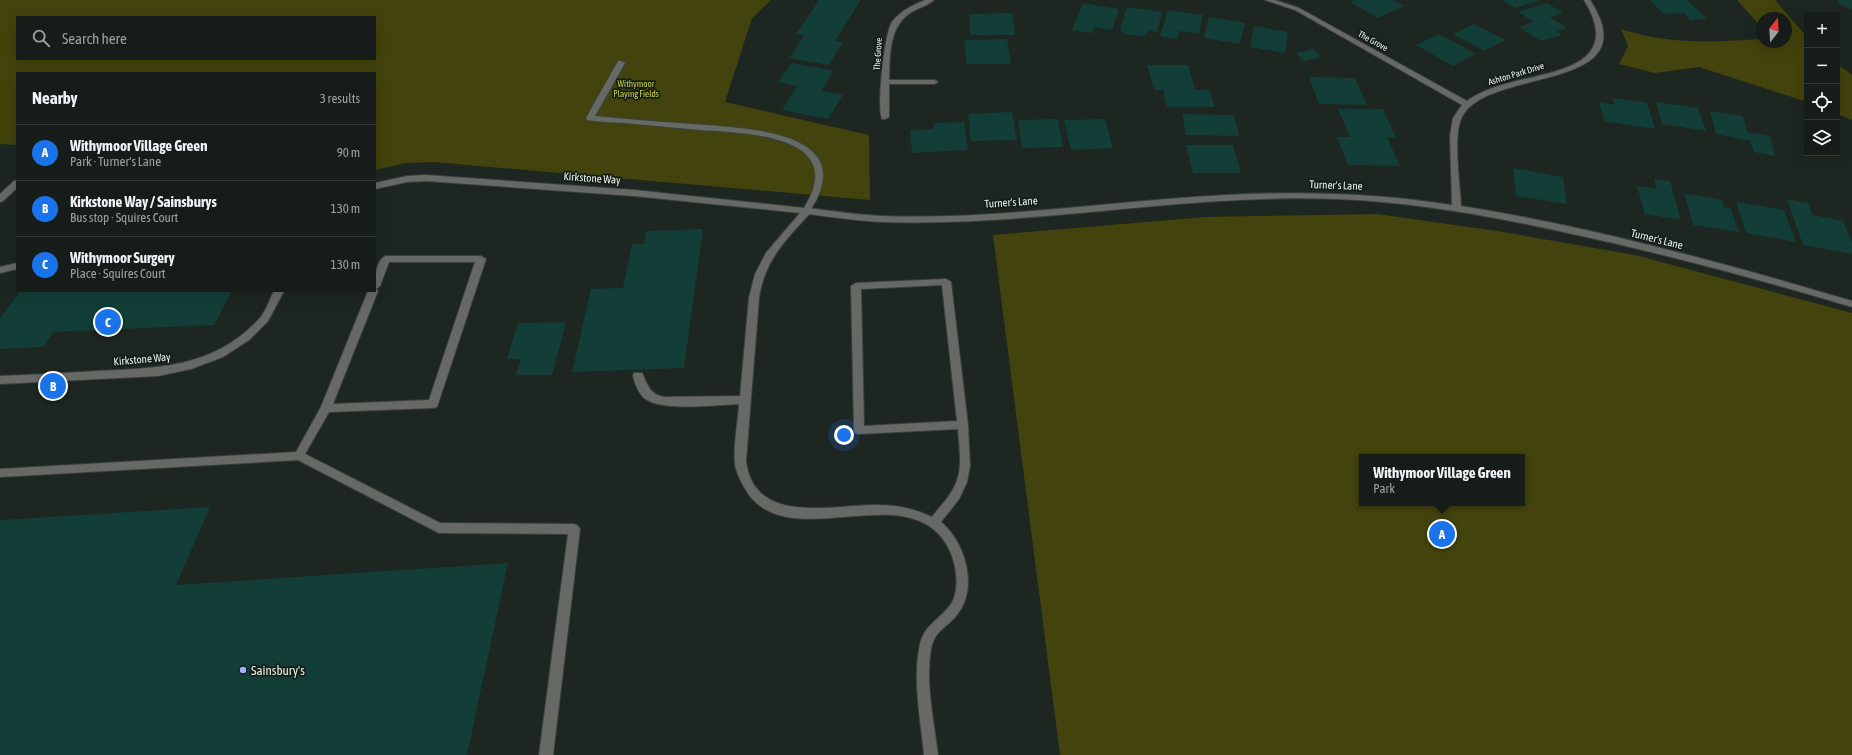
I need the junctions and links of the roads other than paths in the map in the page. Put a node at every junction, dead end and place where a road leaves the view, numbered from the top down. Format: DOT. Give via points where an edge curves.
graph roads {
  1 [pos="931,0"];
  2 [pos="1268,0"];
  3 [pos="1587,0"];
  4 [pos="621,63"];
  5 [pos="886,82"];
  6 [pos="934,82"];
  7 [pos="1466,104"];
  8 [pos="885,117"];
  9 [pos="16,184"];
  10 [pos="376,186"];
  11 [pos="0,199"];
  12 [pos="1457,209"];
  13 [pos="808,211"];
  14 [pos="16,266"];
  15 [pos="0,270"];
  16 [pos="376,284"];
  17 [pos="278,292"];
  18 [pos="373,292"];
  19 [pos="1852,304"];
  20 [pos="638,376"];
  21 [pos="0,380"];
  22 [pos="744,400"];
  23 [pos="326,408"];
  24 [pos="962,425"];
  25 [pos="299,456"];
  26 [pos="0,473"];
  27 [pos="934,523"];
  28 [pos="546,755"];
  29 [pos="931,755"];
  1 -- 5 [label="street, The Grove" via="910,10 896,22 889,35"];
  2 -- 7 [label="street, The Grove" via="1297,9"];
  3 -- 7 [label="street, Ashton Park Drive" via="1598,19 1600,32 1598,45 1589,59 1576,67 1500,88"];
  4 -- 13 [label="street" via="590,118 737,130 795,143 816,164 819,175"];
  5 -- 6 [label="street, The Grove"];
  5 -- 8 [label="street, The Grove"];
  7 -- 12 [label="street" via="1457,118 1454,132"];
  9 -- 11 [label="street"];
  10 -- 13 [label="street, Kirkstone Way" via="426,178 634,193"];
  12 -- 13 [label="street, Turner's Lane" via="1384,199 1330,196 1220,198 954,218 890,219"];
  12 -- 19 [label="street, Turner's Lane" via="1539,223 1638,246 1751,274"];
  13 -- 22 [label="street" via="771,253 759,276 755,291"];
  14 -- 15 [label="street"];
  16 -- 23 [label="street" via="386,259 481,259 433,404"];
  17 -- 21 [label="street, Kirkstone Way" via="265,319 246,337 220,354 187,366 158,372"];
  18 -- 23 [label="street"];
  20 -- 22 [label="street" via="647,396 661,401"];
  22 -- 27 [label="street" via="741,466 749,486 762,502 779,510 803,512 900,511"];
  23 -- 25 [label="street"];
  24 -- 24 [label="street" via="946,282 856,286 859,430"];
  24 -- 27 [label="street" via="965,466 962,482 955,496"];
  25 -- 26 [label="street"];
  25 -- 28 [label="street" via="439,528 574,529"];
  27 -- 29 [label="street" via="947,536 960,559 962,584 954,609 929,634 924,668"];
}
